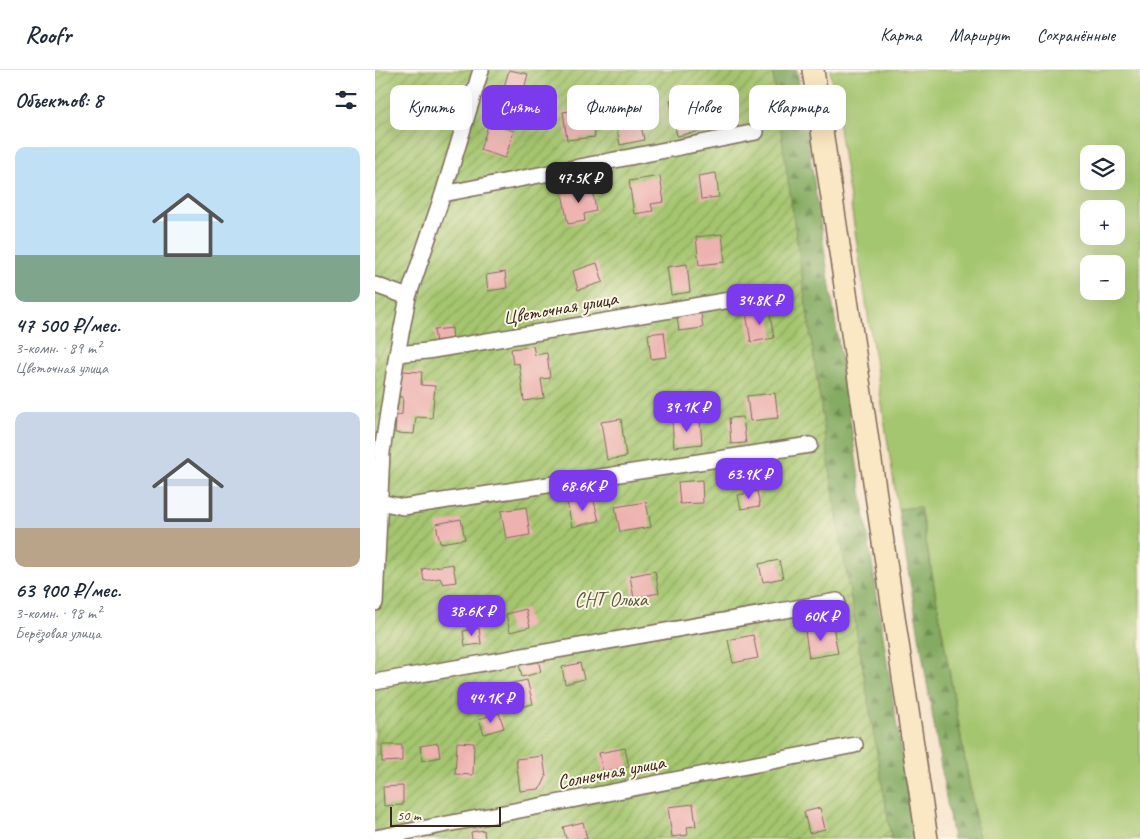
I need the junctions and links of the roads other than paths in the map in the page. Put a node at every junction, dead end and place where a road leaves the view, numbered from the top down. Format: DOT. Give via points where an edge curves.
graph roads {
  1 [pos="481,70"];
  2 [pos="813,70"];
  3 [pos="756,132"];
  4 [pos="443,194"];
  5 [pos="375,285"];
  6 [pos="408,297"];
  7 [pos="730,300"];
  8 [pos="397,354"];
  9 [pos="810,445"];
  10 [pos="378,450"];
  11 [pos="380,502"];
  12 [pos="837,601"];
  13 [pos="375,603"];
  14 [pos="375,682"];
  15 [pos="855,745"];
  16 [pos="375,838"];
  17 [pos="927,839"];
  1 -- 4 [label="street"];
  2 -- 17 [label="main road"];
  3 -- 4 [label="street"];
  4 -- 6 [label="street"];
  5 -- 6 [label="street"];
  6 -- 8 [label="street"];
  7 -- 8 [label="street, Цветочная улица"];
  8 -- 10 [label="street"];
  9 -- 11 [label="street" via="403,507"];
  10 -- 11 [label="street"];
  11 -- 13 [label="street"];
  12 -- 14 [label="street"];
  15 -- 16 [label="street, Солнечная улица"];
}
